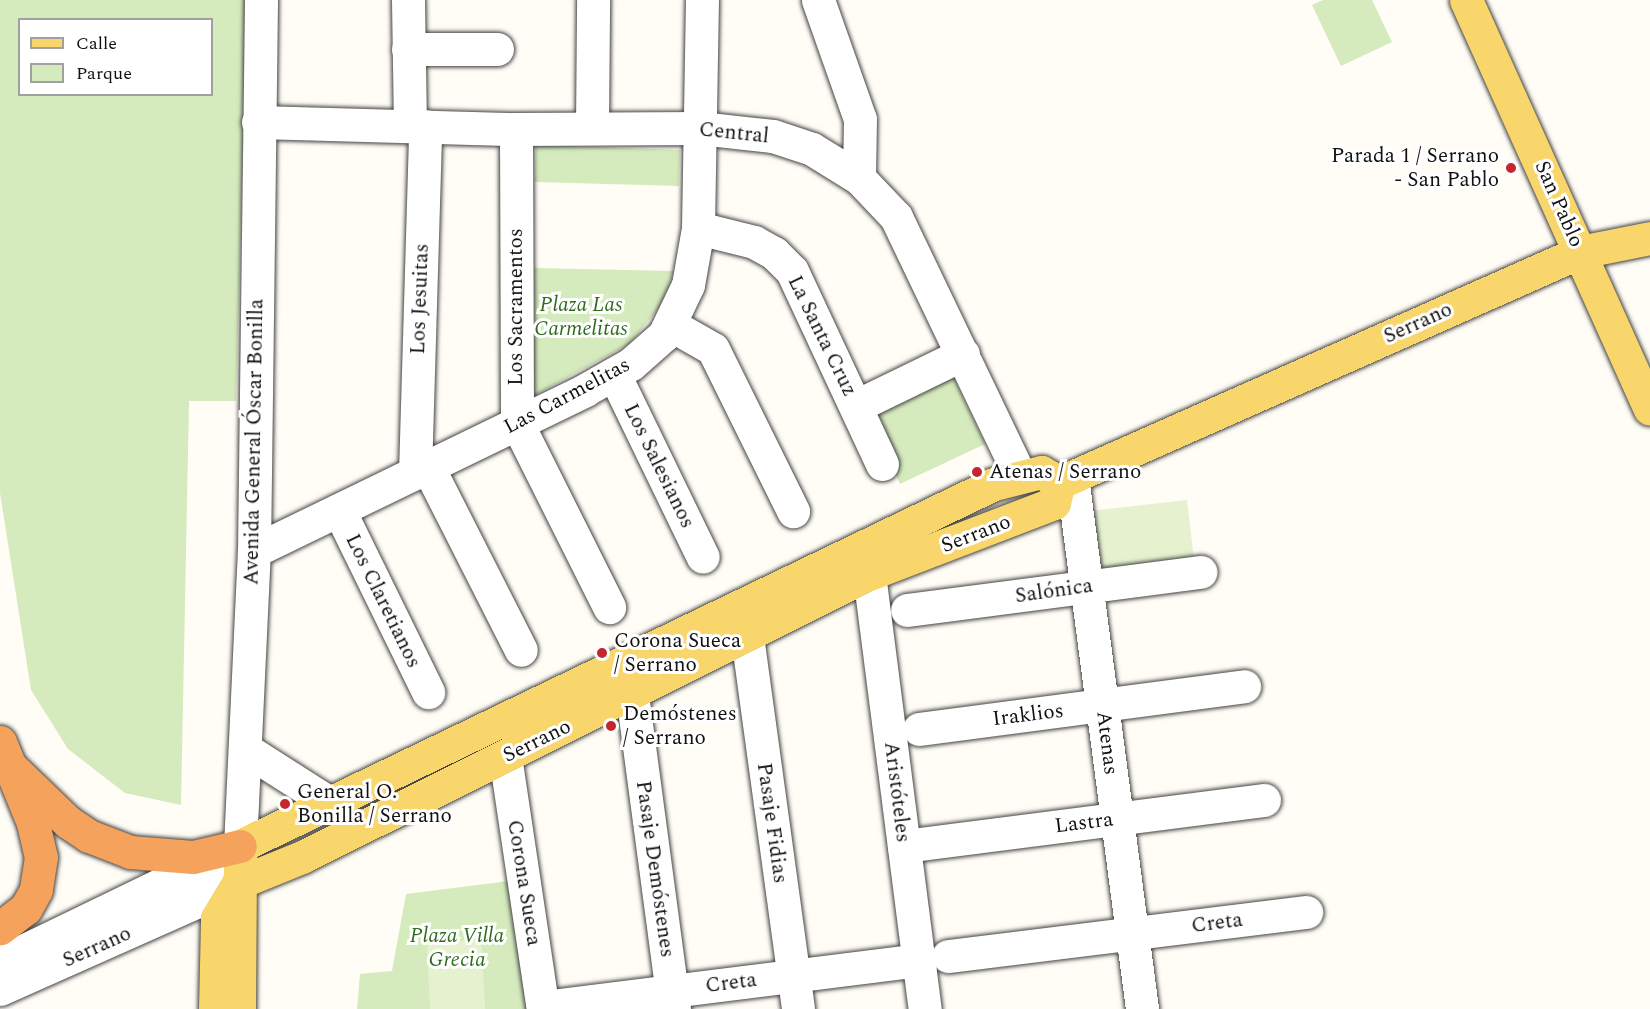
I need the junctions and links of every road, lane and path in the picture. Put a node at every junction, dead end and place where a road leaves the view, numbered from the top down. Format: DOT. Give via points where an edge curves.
graph roads {
  1 [pos="261,0"];
  2 [pos="408,0"];
  3 [pos="593,0"];
  4 [pos="702,0"];
  5 [pos="819,0"];
  6 [pos="1466,0"];
  7 [pos="408,49"];
  8 [pos="497,49"];
  9 [pos="258,122"];
  10 [pos="417,125"];
  11 [pos="592,128"];
  12 [pos="700,128"];
  13 [pos="516,129"];
  14 [pos="859,178"];
  15 [pos="698,228"];
  16 [pos="1650,238"];
  17 [pos="1581,252"];
  18 [pos="671,325"];
  19 [pos="963,354"];
  20 [pos="614,374"];
  21 [pos="856,406"];
  22 [pos="1650,409"];
  23 [pos="517,423"];
  24 [pos="882,464"];
  25 [pos="422,470"];
  26 [pos="1020,476"];
  27 [pos="1065,479"];
  28 [pos="339,510"];
  29 [pos="793,511"];
  30 [pos="254,551"];
  31 [pos="703,557"];
  32 [pos="1201,572"];
  33 [pos="869,574"];
  34 [pos="1088,586"];
  35 [pos="609,607"];
  36 [pos="907,610"];
  37 [pos="747,636"];
  38 [pos="520,650"];
  39 [pos="1244,686"];
  40 [pos="428,692"];
  41 [pos="632,694"];
  42 [pos="1102,705"];
  43 [pos="920,729"];
  44 [pos="245,749"];
  45 [pos="5,754"];
  46 [pos="505,756"];
  47 [pos="1264,800"];
  48 [pos="328,802"];
  49 [pos="1117,819"];
  50 [pos="240,846"];
  51 [pos="904,846"];
  52 [pos="238,883"];
  53 [pos="1306,912"];
  54 [pos="0,928"];
  55 [pos="1131,933"];
  56 [pos="933,958"];
  57 [pos="0,962"];
  58 [pos="793,976"];
  59 [pos="0,989"];
  60 [pos="672,1000"];
  61 [pos="543,1008"];
  62 [pos="215,1009"];
  63 [pos="240,1009"];
  64 [pos="798,1009"];
  65 [pos="925,1009"];
  66 [pos="1142,1009"];
  1 -- 9 [label="street, Avenida General Óscar Bonilla"];
  2 -- 7 [label="street, Los Jesuitas"];
  3 -- 11 [label="street"];
  4 -- 12 [label="street, Las Carmelitas"];
  5 -- 14 [label="street" via="860,119"];
  6 -- 17 [label="main road, San Pablo"];
  7 -- 8 [label="street"];
  7 -- 10 [label="street, Los Jesuitas"];
  9 -- 10 [label="street, Central"];
  9 -- 30 [label="street, Avenida General Óscar Bonilla"];
  10 -- 13 [label="street, Central"];
  10 -- 25 [label="street, Los Jesuitas"];
  11 -- 12 [label="street, Central"];
  11 -- 13 [label="street, Central"];
  12 -- 14 [label="street, Central" via="794,141"];
  12 -- 15 [label="street, Las Carmelitas"];
  13 -- 23 [label="street, Los Sacramentos"];
  14 -- 19 [label="street, Central" via="885,202 902,226"];
  15 -- 18 [label="street, Las Carmelitas" via="688,285"];
  15 -- 21 [label="street, La Santa Cruz" via="754,242 774,253 792,271"];
  16 -- 17 [label="main road, Serrano"];
  17 -- 22 [label="main road, San Pablo"];
  17 -- 27 [label="main road, Serrano"];
  18 -- 20 [label="street, Las Carmelitas" via="655,345"];
  18 -- 29 [label="street" via="713,348"];
  19 -- 21 [label="street"];
  19 -- 26 [label="street, Central"];
  20 -- 23 [label="street, Las Carmelitas"];
  20 -- 31 [label="street, Los Salesianos"];
  21 -- 24 [label="street, La Santa Cruz"];
  23 -- 25 [label="street, Las Carmelitas"];
  23 -- 35 [label="street, Los Sacramentos"];
  25 -- 28 [label="street, Las Carmelitas"];
  25 -- 38 [label="street, Los Jesuitas"];
  26 -- 27 [label="main road, Serrano" via="1041,472"];
  26 -- 48 [label="main road, Serrano" via="994,484"];
  27 -- 33 [label="main road, Serrano" via="1054,503"];
  27 -- 34 [label="street, Atenas"];
  28 -- 30 [label="street, Las Carmelitas"];
  28 -- 40 [label="street, Los Claretianos"];
  30 -- 44 [label="street, Avenida General Óscar Bonilla"];
  32 -- 34 [label="street, Salónica"];
  33 -- 37 [label="main road, Serrano"];
  33 -- 51 [label="street, Aristóteles"];
  34 -- 36 [label="street, Salónica"];
  34 -- 42 [label="street, Atenas"];
  37 -- 41 [label="main road, Serrano"];
  37 -- 58 [label="street, Pasaje Fidias"];
  39 -- 42 [label="street, Iraklios"];
  41 -- 46 [label="main road, Serrano"];
  41 -- 60 [label="street, Pasaje Demóstenes"];
  42 -- 43 [label="street, Iraklios"];
  42 -- 49 [label="street, Atenas"];
  44 -- 48 [label="street"];
  44 -- 50 [label="street, Avenida General Óscar Bonilla"];
  45 -- 50 [label="highway" via="68,822 89,836 130,852 193,857"];
  45 -- 54 [label="highway" via="38,839 40,875 26,908"];
  46 -- 52 [label="main road, Serrano" via="302,857"];
  46 -- 61 [label="street, Corona Sueca"];
  47 -- 49 [label="street, Lastra"];
  48 -- 50 [label="main road, Serrano"];
  49 -- 51 [label="street, Lastra"];
  49 -- 55 [label="street, Atenas"];
  50 -- 52 [label="main road, Avenida General Óscar Bonilla"];
  50 -- 57 [label="street, Serrano"];
  51 -- 56 [label="street, Aristóteles"];
  52 -- 59 [label="street, Serrano"];
  52 -- 62 [label="main road, Avenida General Óscar Bonilla" via="217,918"];
  52 -- 63 [label="main road, Avenida General Óscar Bonilla"];
  53 -- 55 [label="street, Creta"];
  55 -- 56 [label="street, Creta"];
  55 -- 66 [label="street, Atenas"];
  56 -- 58 [label="street, Creta"];
  56 -- 65 [label="street, Aristóteles"];
  58 -- 60 [label="street, Creta"];
  58 -- 64 [label="street, Pasaje Fidias"];
  60 -- 61 [label="street, Creta"];
}
